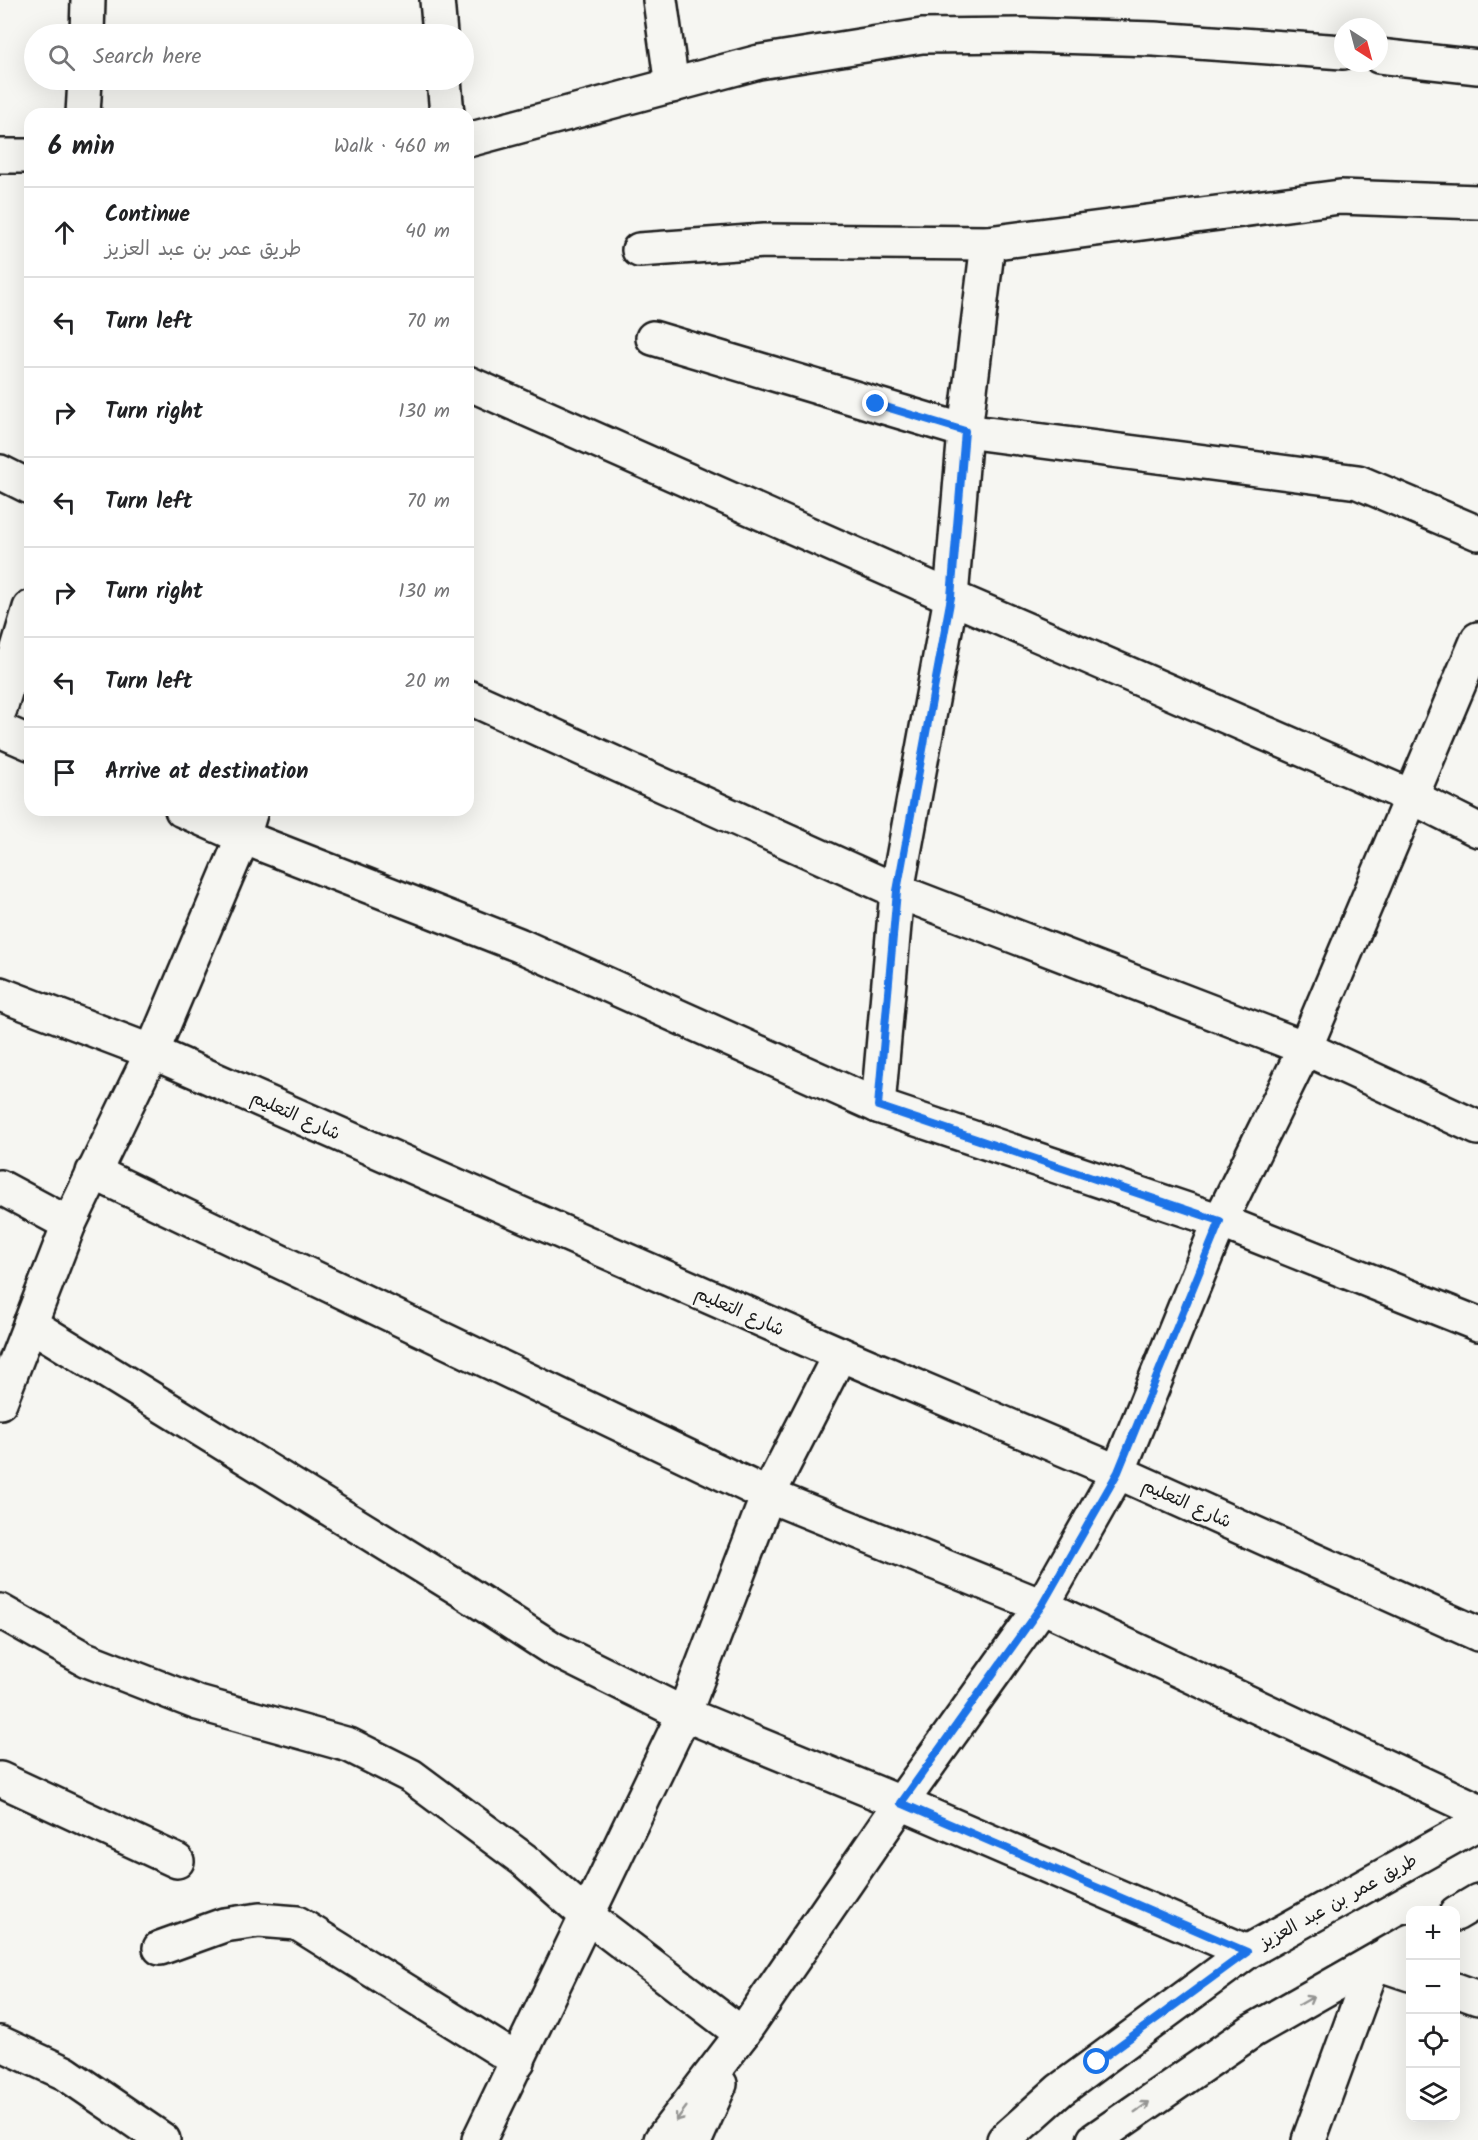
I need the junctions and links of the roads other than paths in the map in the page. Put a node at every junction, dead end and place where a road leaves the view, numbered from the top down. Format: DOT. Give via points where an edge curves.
graph roads {
  1 [pos="88,0"];
  2 [pos="437,0"];
  3 [pos="660,0"];
  4 [pos="87,24"];
  5 [pos="439,24"];
  6 [pos="1334,51"];
  7 [pos="1388,57"];
  8 [pos="1478,67"];
  9 [pos="672,86"];
  10 [pos="84,90"];
  11 [pos="445,90"];
  12 [pos="83,108"];
  13 [pos="446,108"];
  14 [pos="474,138"];
  15 [pos="0,156"];
  16 [pos="24,156"];
  17 [pos="1478,202"];
  18 [pos="988,243"];
  19 [pos="639,250"];
  20 [pos="653,338"];
  21 [pos="474,386"];
  22 [pos="965,431"];
  23 [pos="0,472"];
  24 [pos="24,484"];
  25 [pos="1478,533"];
  26 [pos="951,597"];
  27 [pos="24,628"];
  28 [pos="1478,639"];
  29 [pos="474,700"];
  30 [pos="0,709"];
  31 [pos="0,730"];
  32 [pos="24,740"];
  33 [pos="1410,796"];
  34 [pos="212,816"];
  35 [pos="247,823"];
  36 [pos="1478,830"];
  37 [pos="897,891"];
  38 [pos="0,994"];
  39 [pos="1305,1048"];
  40 [pos="152,1052"];
  41 [pos="878,1106"];
  42 [pos="1478,1128"];
  43 [pos="93,1172"];
  44 [pos="0,1187"];
  45 [pos="1220,1221"];
  46 [pos="69,1224"];
  47 [pos="30,1324"];
  48 [pos="1478,1324"];
  49 [pos="840,1354"];
  50 [pos="0,1402"];
  51 [pos="1118,1472"];
  52 [pos="768,1495"];
  53 [pos="1042,1605"];
  54 [pos="0,1611"];
  55 [pos="1478,1634"];
  56 [pos="684,1714"];
  57 [pos="0,1779"];
  58 [pos="901,1803"];
  59 [pos="1478,1810"];
  60 [pos="1478,1823"];
  61 [pos="177,1861"];
  62 [pos="1478,1901"];
  63 [pos="1460,1911"];
  64 [pos="586,1915"];
  65 [pos="1406,1943"];
  66 [pos="160,1948"];
  67 [pos="1247,1952"];
  68 [pos="1374,1962"];
  69 [pos="1406,1973"];
  70 [pos="1460,1992"];
  71 [pos="1478,1998"];
  72 [pos="742,2034"];
  73 [pos="7,2056"];
  74 [pos="518,2061"];
  75 [pos="1060,2090"];
  76 [pos="163,2140"];
  77 [pos="478,2140"];
  78 [pos="661,2140"];
  79 [pos="695,2140"];
  80 [pos="986,2140"];
  81 [pos="1004,2140"];
  82 [pos="1094,2140"];
  83 [pos="1309,2140"];
  1 -- 4 [label="street"];
  2 -- 5 [label="street"];
  3 -- 9 [label="street"];
  6 -- 9 [label="street" via="1142,39 922,36 759,62"];
  7 -- 8 [label="street"];
  9 -- 14 [label="street"];
  10 -- 12 [label="street"];
  11 -- 13 [label="street"];
  15 -- 16 [label="street"];
  17 -- 18 [label="street" via="1340,197"];
  18 -- 19 [label="street" via="764,241"];
  18 -- 22 [label="street"];
  20 -- 22 [label="street"];
  21 -- 26 [label="street"];
  22 -- 25 [label="street" via="1358,482"];
  22 -- 26 [label="street"];
  23 -- 24 [label="street"];
  26 -- 33 [label="street"];
  26 -- 37 [label="street"];
  27 -- 30 [label="street"];
  28 -- 33 [label="street"];
  29 -- 37 [label="street"];
  31 -- 32 [label="street"];
  33 -- 36 [label="street"];
  33 -- 39 [label="street"];
  34 -- 35 [label="street"];
  35 -- 40 [label="street"];
  35 -- 41 [label="street"];
  37 -- 39 [label="street"];
  37 -- 41 [label="street"];
  38 -- 40 [label="street, شارع التعليم"];
  39 -- 42 [label="street"];
  39 -- 45 [label="street"];
  40 -- 43 [label="street"];
  40 -- 49 [label="street, شارع التعليم"];
  41 -- 45 [label="street"];
  43 -- 46 [label="street"];
  43 -- 52 [label="street"];
  44 -- 46 [label="street"];
  45 -- 48 [label="street"];
  45 -- 51 [label="street"];
  46 -- 47 [label="street"];
  47 -- 50 [label="street"];
  47 -- 56 [label="street" via="553,1649"];
  49 -- 51 [label="street, شارع التعليم"];
  49 -- 52 [label="street"];
  51 -- 53 [label="street"];
  51 -- 55 [label="street, شارع التعليم"];
  52 -- 53 [label="street"];
  52 -- 56 [label="street"];
  53 -- 58 [label="street"];
  53 -- 59 [label="street"];
  54 -- 64 [label="street" via="85,1659 198,1703 349,1745 411,1776 524,1860"];
  56 -- 58 [label="street"];
  56 -- 64 [label="street"];
  57 -- 61 [label="street"];
  58 -- 67 [label="street"];
  58 -- 72 [label="street"];
  60 -- 67 [label="street, طريق عمر بن عبد العزيز"];
  62 -- 63 [label="street"];
  64 -- 72 [label="street"];
  64 -- 74 [label="street"];
  65 -- 68 [label="street"];
  66 -- 74 [label="street" via="224,1925 259,1920 297,1923"];
  67 -- 75 [label="street, طريق عمر بن عبد العزيز"];
  68 -- 69 [label="street"];
  82 -- 68 [label="street, one-way" via="1252,2031"];
  68 -- 83 [label="street"];
  70 -- 71 [label="street"];
  72 -- 78 [label="street, one-way"];
  72 -- 79 [label="street"];
  73 -- 76 [label="street" via="65,2073"];
  74 -- 77 [label="street"];
  75 -- 80 [label="street"];
  75 -- 81 [label="street, طريق عمر بن عبد العزيز"];
}
